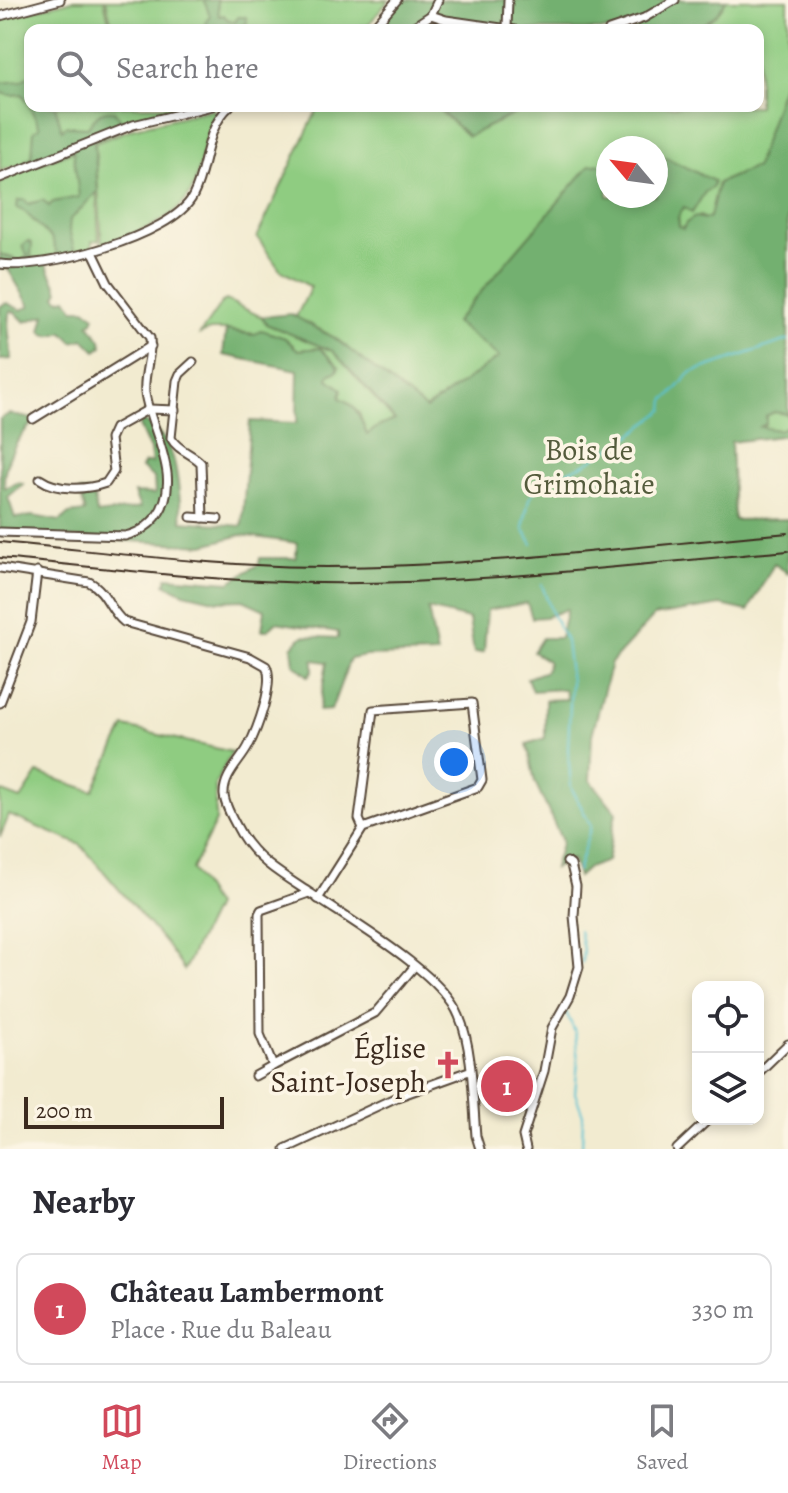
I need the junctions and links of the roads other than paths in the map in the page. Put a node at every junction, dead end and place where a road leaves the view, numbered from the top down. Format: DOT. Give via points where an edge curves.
graph roads {
  1 [pos="60,0"];
  2 [pos="397,0"];
  3 [pos="438,0"];
  4 [pos="508,0"];
  5 [pos="675,0"];
  6 [pos="431,15"];
  7 [pos="0,16"];
  8 [pos="376,24"];
  9 [pos="417,24"];
  10 [pos="475,24"];
  11 [pos="510,24"];
  12 [pos="626,24"];
  13 [pos="188,112"];
  14 [pos="224,112"];
  15 [pos="0,178"];
  16 [pos="93,252"];
  17 [pos="0,264"];
  18 [pos="151,346"];
  19 [pos="193,362"];
  20 [pos="149,409"];
  21 [pos="175,410"];
  22 [pos="33,419"];
  23 [pos="40,479"];
  24 [pos="191,517"];
  25 [pos="203,518"];
  26 [pos="218,519"];
  27 [pos="0,532"];
  28 [pos="0,568"];
  29 [pos="37,572"];
  30 [pos="0,703"];
  31 [pos="363,828"];
  32 [pos="567,862"];
  33 [pos="309,893"];
  34 [pos="318,899"];
  35 [pos="414,967"];
  36 [pos="788,1044"];
  37 [pos="273,1066"];
  38 [pos="764,1067"];
  39 [pos="469,1071"];
  40 [pos="255,1076"];
  41 [pos="703,1125"];
  42 [pos="524,1148"];
  43 [pos="285,1149"];
  44 [pos="480,1149"];
  45 [pos="677,1149"];
  1 -- 7 [label="street"];
  2 -- 8 [label="street"];
  3 -- 6 [label="street"];
  4 -- 11 [label="street"];
  5 -- 12 [label="street"];
  6 -- 9 [label="street"];
  6 -- 10 [label="street"];
  13 -- 15 [label="street" via="133,125"];
  14 -- 16 [label="street" via="213,129 197,188 184,209 162,224"];
  16 -- 17 [label="street" via="21,267"];
  16 -- 18 [label="street" via="108,283 149,335"];
  18 -- 20 [label="street" via="145,382"];
  18 -- 22 [label="street"];
  19 -- 21 [label="street" via="180,374"];
  20 -- 21 [label="street"];
  20 -- 23 [label="street" via="112,432 114,471 106,483 67,488"];
  20 -- 27 [label="street" via="166,461 167,487 160,511 144,529 115,537"];
  21 -- 25 [label="street" via="171,438 201,463"];
  24 -- 25 [label="street"];
  25 -- 26 [label="street"];
  28 -- 29 [label="street"];
  29 -- 30 [label="street" via="31,622"];
  29 -- 33 [label="street" via="98,587 118,617 132,625 266,666 268,688 254,735 225,783 225,802 259,858"];
  31 -- 31 [label="street" via="359,819 373,710 472,703 482,780 478,787"];
  31 -- 34 [label="street"];
  32 -- 42 [label="street" via="576,886 579,967 552,1028"];
  33 -- 34 [label="street"];
  33 -- 37 [label="street" via="260,912 260,1038"];
  34 -- 35 [label="street"];
  35 -- 37 [label="street" via="375,1013"];
  35 -- 39 [label="street" via="453,1003 465,1032"];
  36 -- 38 [label="street"];
  37 -- 40 [label="street"];
  39 -- 43 [label="street" via="397,1097"];
  39 -- 44 [label="street"];
  41 -- 45 [label="street"];
}
